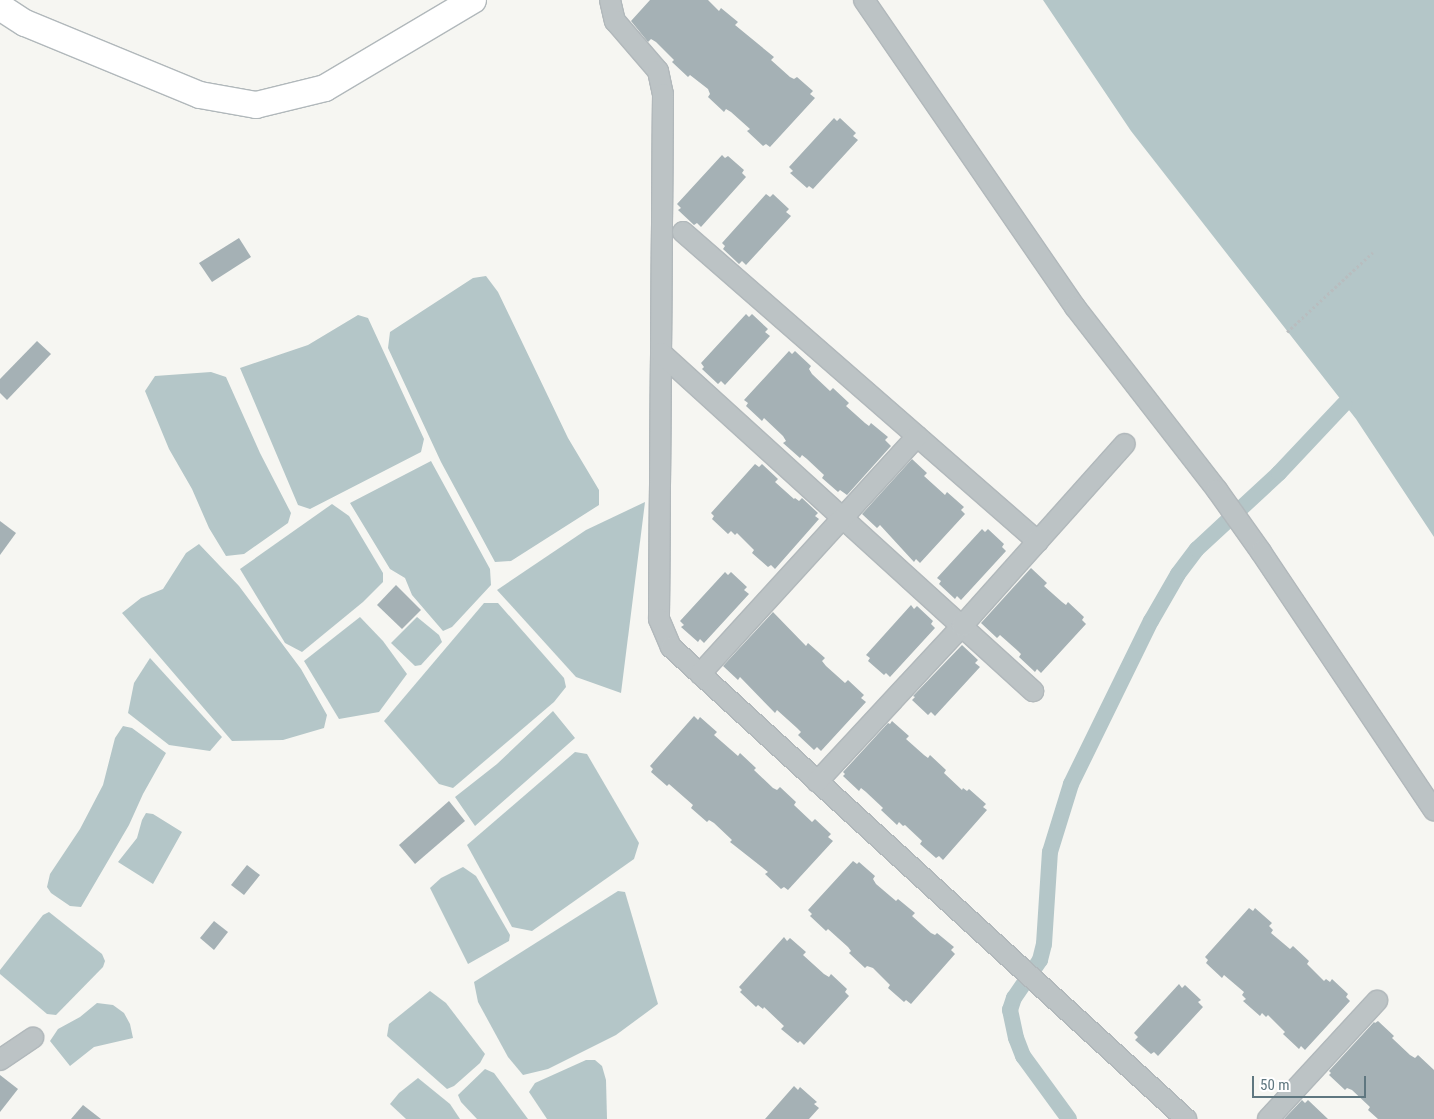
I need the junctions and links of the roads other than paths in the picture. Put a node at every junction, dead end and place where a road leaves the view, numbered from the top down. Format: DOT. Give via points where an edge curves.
graph roads {
  1 [pos="473,0"];
  2 [pos="610,0"];
  3 [pos="864,0"];
  4 [pos="0,7"];
  5 [pos="683,232"];
  6 [pos="661,353"];
  7 [pos="917,436"];
  8 [pos="1125,444"];
  9 [pos="843,518"];
  10 [pos="1038,542"];
  11 [pos="962,626"];
  12 [pos="700,674"];
  13 [pos="1033,691"];
  14 [pos="817,782"];
  15 [pos="1434,810"];
  16 [pos="1377,1002"];
  17 [pos="33,1038"];
  18 [pos="0,1060"];
  19 [pos="1186,1119"];
  20 [pos="1268,1119"];
  1 -- 4 [label="main road" via="325,88 256,105 200,95 25,23"];
  2 -- 6 [label="street" via="615,21 658,71 663,94"];
  3 -- 15 [label="street" via="1075,307 1261,552"];
  5 -- 7 [label="street"];
  6 -- 9 [label="street"];
  6 -- 12 [label="street" via="659,619 671,646"];
  7 -- 9 [label="street"];
  7 -- 10 [label="street"];
  8 -- 10 [label="street"];
  9 -- 11 [label="street"];
  9 -- 12 [label="street"];
  10 -- 11 [label="street"];
  11 -- 13 [label="street"];
  11 -- 14 [label="street"];
  12 -- 14 [label="street"];
  14 -- 19 [label="street"];
  16 -- 20 [label="street"];
  17 -- 18 [label="street"];
}
